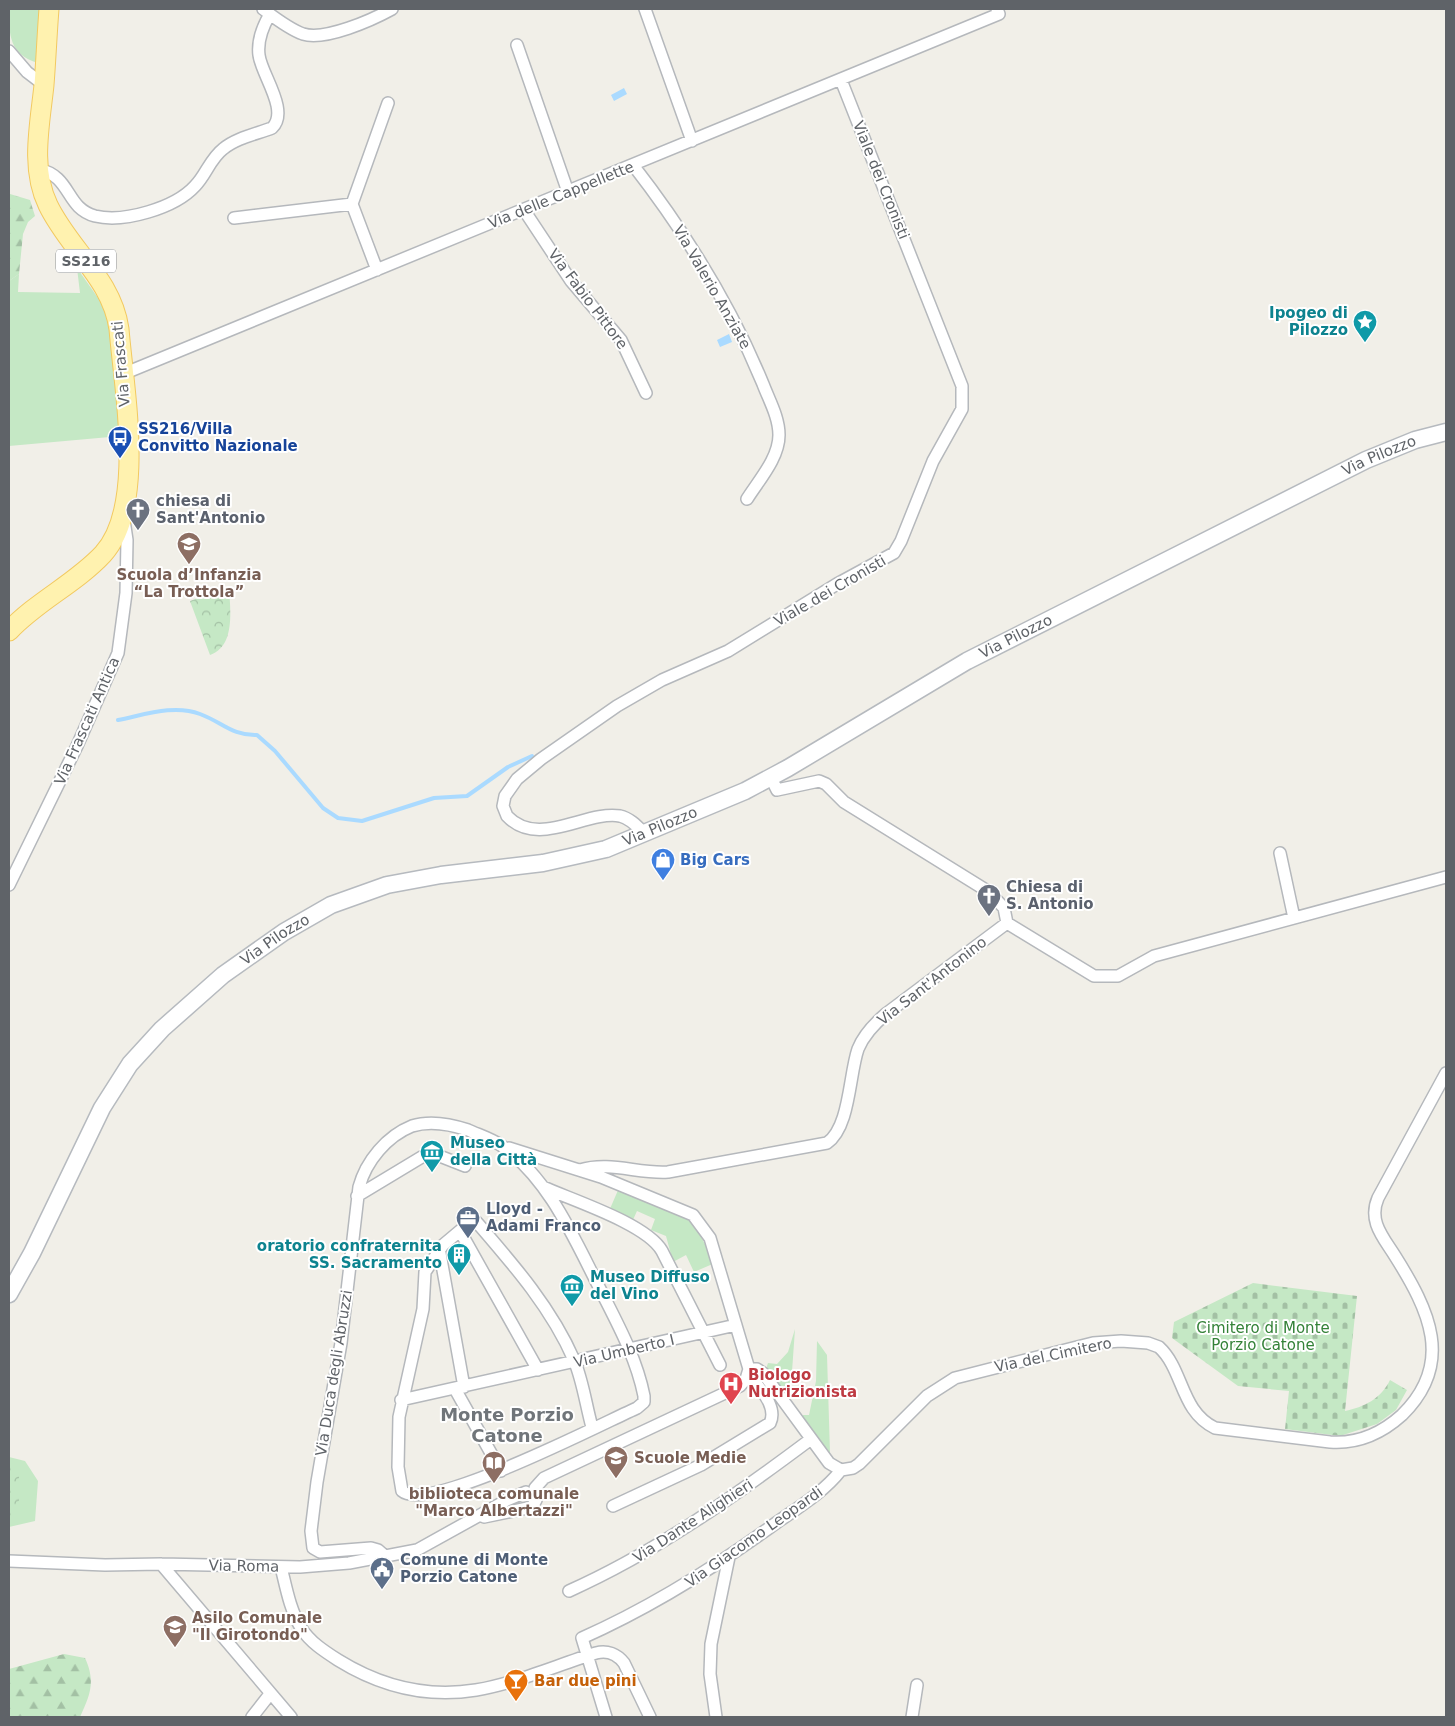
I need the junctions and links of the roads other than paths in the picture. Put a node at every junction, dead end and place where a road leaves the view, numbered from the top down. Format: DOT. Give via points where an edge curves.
graph roads {
  1 [pos="49,9"];
  2 [pos="392,9"];
  3 [pos="645,9"];
  4 [pos="266,11"];
  5 [pos="998,12"];
  6 [pos="517,45"];
  7 [pos="9,52"];
  8 [pos="841,80"];
  9 [pos="44,85"];
  10 [pos="388,103"];
  11 [pos="692,141"];
  12 [pos="633,165"];
  13 [pos="38,169"];
  14 [pos="568,192"];
  15 [pos="352,204"];
  16 [pos="524,210"];
  17 [pos="234,218"];
  18 [pos="377,270"];
  19 [pos="123,374"];
  20 [pos="646,393"];
  21 [pos="1446,432"];
  22 [pos="1446,437"];
  23 [pos="1422,438"];
  24 [pos="747,499"];
  25 [pos="124,516"];
  26 [pos="9,631"];
  27 [pos="771,778"];
  28 [pos="645,834"];
  29 [pos="1280,853"];
  30 [pos="1446,877"];
  31 [pos="9,885"];
  32 [pos="1294,918"];
  33 [pos="1007,923"];
  34 [pos="1446,1073"];
  35 [pos="501,1145"];
  36 [pos="465,1166"];
  37 [pos="580,1170"];
  38 [pos="543,1187"];
  39 [pos="357,1196"];
  40 [pos="460,1231"];
  41 [pos="439,1248"];
  42 [pos="9,1294"];
  43 [pos="736,1325"];
  44 [pos="703,1333"];
  45 [pos="630,1349"];
  46 [pos="575,1362"];
  47 [pos="720,1365"];
  48 [pos="538,1370"];
  49 [pos="748,1372"];
  50 [pos="460,1388"];
  51 [pos="401,1400"];
  52 [pos="592,1427"];
  53 [pos="812,1439"];
  54 [pos="841,1470"];
  55 [pos="501,1471"];
  56 [pos="531,1495"];
  57 [pos="613,1506"];
  58 [pos="470,1520"];
  59 [pos="386,1557"];
  60 [pos="729,1557"];
  61 [pos="9,1560"];
  62 [pos="161,1564"];
  63 [pos="280,1567"];
  64 [pos="569,1592"];
  65 [pos="587,1655"];
  66 [pos="917,1685"];
  67 [pos="270,1694"];
  68 [pos="252,1717"];
  69 [pos="291,1717"];
  70 [pos="606,1717"];
  71 [pos="650,1717"];
  72 [pos="716,1717"];
  73 [pos="912,1717"];
  1 -- 9 [label="main road, Via Frascati / SS216"];
  2 -- 4 [label="street" via="334,32 314,36 298,32"];
  3 -- 11 [label="street"];
  4 -- 13 [label="street" via="258,50 262,69 277,103 277,121 272,128 223,149 200,181 186,194 134,216 99,217 76,204 56,175"];
  5 -- 8 [label="street, Via delle Cappellette"];
  6 -- 14 [label="street"];
  7 -- 9 [label="street"];
  8 -- 11 [label="street, Via delle Cappellette"];
  8 -- 28 [label="street, Viale dei Cronisti" via="962,386 962,409 933,462 901,541 890,557 836,584 728,651 626,700 541,759 513,783 504,796 507,816 524,827 551,828 618,816"];
  9 -- 13 [label="main road, Via Frascati / SS216" via="38,132"];
  10 -- 15 [label="street"];
  11 -- 12 [label="street, Via delle Cappellette"];
  12 -- 14 [label="street, Via delle Cappellette"];
  12 -- 24 [label="street, Via Valerio Anziate" via="667,209 728,310 774,411 779,433 777,448"];
  13 -- 19 [label="main road, Via Frascati / SS216" via="42,192 52,213 110,296 118,322"];
  14 -- 16 [label="street, Via delle Cappellette"];
  15 -- 17 [label="street"];
  15 -- 18 [label="street"];
  16 -- 18 [label="street, Via delle Cappellette"];
  16 -- 20 [label="street, Via Fabio Pittore" via="571,281 622,340"];
  18 -- 19 [label="street, Via delle Cappellette"];
  19 -- 25 [label="main road, Via Frascati / SS216" via="129,462"];
  21 -- 23 [label="main road, Via Pilozzo"];
  22 -- 23 [label="main road, Via Pilozzo"];
  23 -- 27 [label="main road, Via Pilozzo" via="1366,460 967,661"];
  25 -- 26 [label="main road, Via Frascati / SS216" via="102,555 35,606"];
  25 -- 31 [label="street, Via Frascati Antica" via="126,593 118,653 71,759"];
  27 -- 28 [label="main road, Via Pilozzo"];
  27 -- 33 [label="street" via="777,790 811,781 826,784 840,800 990,892 1004,908"];
  28 -- 42 [label="main road, Via Pilozzo" via="584,855 422,878 372,889 309,917 239,962 162,1029 121,1077 99,1114"];
  29 -- 32 [label="street"];
  30 -- 32 [label="street"];
  32 -- 33 [label="street" via="1154,956 1118,976 1094,976"];
  33 -- 37 [label="street, Via Sant'Antonino" via="870,1029 857,1053 839,1129 827,1143 668,1172 602,1166"];
  34 -- 54 [label="street, Via del Cimitero" via="1378,1198 1374,1214 1378,1230 1427,1313 1436,1347 1433,1372 1417,1400 1391,1424 1360,1440 1330,1442 1216,1428 1195,1412 1159,1347 1121,1341 1093,1343 949,1380 927,1396 859,1464"];
  35 -- 37 [label="street"];
  35 -- 38 [label="street, Via Duca degli Abruzzi"];
  35 -- 39 [label="street, Via Duca degli Abruzzi" via="453,1125 432,1123 414,1126 394,1138 374,1157 362,1175"];
  36 -- 39 [label="street" via="437,1154 425,1155"];
  37 -- 43 [label="street" via="695,1217 708,1236"];
  38 -- 44 [label="street" via="638,1229 653,1239"];
  38 -- 45 [label="street, Via Duca degli Abruzzi" via="579,1248"];
  39 -- 59 [label="street, Via Duca degli Abruzzi" via="343,1334 319,1466 311,1540 313,1548 320,1552 371,1548"];
  40 -- 41 [label="street"];
  40 -- 46 [label="street" via="474,1219 527,1280"];
  40 -- 48 [label="street"];
  41 -- 50 [label="street"];
  41 -- 51 [label="street" via="425,1272 423,1309"];
  43 -- 44 [label="street, Via Umberto I"];
  43 -- 49 [label="street"];
  44 -- 45 [label="street, Via Umberto I"];
  44 -- 47 [label="street"];
  45 -- 46 [label="street, Via Umberto I"];
  45 -- 52 [label="street, Via Duca degli Abruzzi" via="644,1392 644,1402"];
  46 -- 48 [label="street, Via Umberto I"];
  46 -- 52 [label="street"];
  48 -- 50 [label="street, Via Umberto I"];
  49 -- 53 [label="street" via="756,1369 763,1374"];
  49 -- 56 [label="street" via="740,1386 541,1480"];
  49 -- 57 [label="street" via="771,1407 770,1423 705,1463"];
  50 -- 51 [label="street, Via Umberto I"];
  50 -- 55 [label="street" via="471,1419"];
  51 -- 55 [label="street" via="398,1460 399,1486 403,1493 412,1495 445,1489"];
  52 -- 55 [label="street"];
  53 -- 54 [label="street" via="829,1463"];
  53 -- 64 [label="street, Via Dante Alighieri" via="749,1485 635,1559"];
  54 -- 60 [label="street, Via Giacomo Leopardi" via="826,1487"];
  56 -- 58 [label="street, Via Roma" via="507,1500"];
  56 -- 58 [label="street, Via Roma" via="522,1495 520,1500 523,1506 530,1508"];
  58 -- 59 [label="street, Via Roma" via="417,1550"];
  59 -- 63 [label="street, Via Roma" via="331,1566"];
  60 -- 65 [label="street, Via Giacomo Leopardi" via="645,1608 582,1638"];
  60 -- 72 [label="street" via="711,1644 710,1667"];
  61 -- 62 [label="street, Via Roma" via="105,1566"];
  62 -- 63 [label="street, Via Roma"];
  62 -- 67 [label="street"];
  63 -- 65 [label="street" via="295,1615 312,1641 351,1668 394,1686 442,1694 471,1691 496,1686"];
  65 -- 70 [label="street"];
  65 -- 71 [label="street" via="605,1652 622,1660"];
  66 -- 73 [label="street"];
  67 -- 68 [label="street"];
  67 -- 69 [label="street"];
}
